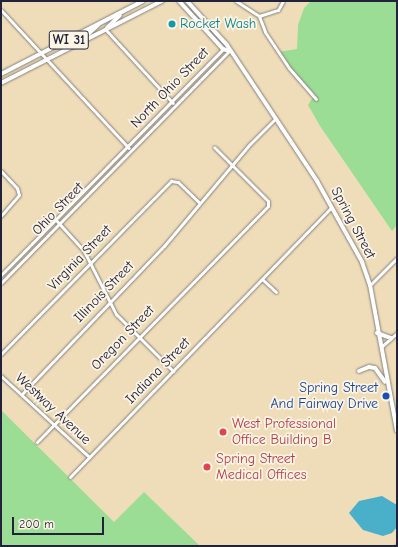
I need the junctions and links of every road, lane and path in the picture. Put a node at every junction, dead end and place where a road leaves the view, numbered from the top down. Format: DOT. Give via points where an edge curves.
graph roads {
  1 [pos="143,1"];
  2 [pos="162,1"];
  3 [pos="179,1"];
  4 [pos="187,1"];
  5 [pos="236,1"];
  6 [pos="283,1"];
  7 [pos="1,10"];
  8 [pos="124,12"];
  9 [pos="259,16"];
  10 [pos="99,24"];
  11 [pos="106,30"];
  12 [pos="81,41"];
  13 [pos="227,45"];
  14 [pos="223,49"];
  15 [pos="229,51"];
  16 [pos="41,54"];
  17 [pos="47,59"];
  18 [pos="211,62"];
  19 [pos="215,66"];
  20 [pos="1,74"];
  21 [pos="198,75"];
  22 [pos="202,78"];
  23 [pos="1,84"];
  24 [pos="316,99"];
  25 [pos="172,101"];
  26 [pos="176,106"];
  27 [pos="275,119"];
  28 [pos="127,147"];
  29 [pos="214,147"];
  30 [pos="131,151"];
  31 [pos="232,165"];
  32 [pos="1,171"];
  33 [pos="101,173"];
  34 [pos="104,177"];
  35 [pos="78,196"];
  36 [pos="82,200"];
  37 [pos="200,203"];
  38 [pos="332,207"];
  39 [pos="1,216"];
  40 [pos="55,219"];
  41 [pos="60,223"];
  42 [pos="20,256"];
  43 [pos="397,258"];
  44 [pos="24,260"];
  45 [pos="90,263"];
  46 [pos="1,275"];
  47 [pos="262,279"];
  48 [pos="1,283"];
  49 [pos="370,286"];
  50 [pos="276,292"];
  51 [pos="110,303"];
  52 [pos="377,333"];
  53 [pos="397,333"];
  54 [pos="139,337"];
  55 [pos="391,338"];
  56 [pos="380,348"];
  57 [pos="1,354"];
  58 [pos="173,371"];
  59 [pos="359,371"];
  60 [pos="1,376"];
  61 [pos="388,390"];
  62 [pos="22,394"];
  63 [pos="54,424"];
  64 [pos="397,431"];
  65 [pos="37,442"];
  66 [pos="89,457"];
  67 [pos="70,477"];
  1 -- 8 [label="main road, WI 31"];
  2 -- 11 [label="main road, WI 31"];
  3 -- 14 [label="main road"];
  4 -- 13 [label="main road, Spring Street"];
  5 -- 9 [label="street"];
  6 -- 9 [label="street" via="278,10"];
  7 -- 16 [label="street"];
  8 -- 10 [label="main road, WI 31"];
  8 -- 11 [label="main road"];
  9 -- 24 [label="street" via="265,32 286,64"];
  10 -- 12 [label="main road"];
  10 -- 16 [label="main road, WI 31"];
  11 -- 12 [label="main road, WI 31"];
  11 -- 25 [label="street"];
  12 -- 17 [label="main road, WI 31"];
  13 -- 14 [label="street, North Ohio Street"];
  13 -- 15 [label="main road, Spring Street"];
  14 -- 15 [label="main road"];
  14 -- 18 [label="street, North Ohio Street"];
  15 -- 19 [label="street, North Ohio Street"];
  15 -- 27 [label="main road, Spring Street"];
  16 -- 17 [label="street"];
  16 -- 20 [label="main road, WI 31"];
  17 -- 23 [label="main road, WI 31"];
  17 -- 28 [label="street"];
  18 -- 19 [label="street"];
  18 -- 21 [label="street, North Ohio Street"];
  19 -- 22 [label="street, North Ohio Street"];
  21 -- 22 [label="street"];
  21 -- 25 [label="street, North Ohio Street"];
  22 -- 26 [label="street, North Ohio Street"];
  25 -- 26 [label="street"];
  25 -- 28 [label="street, North Ohio Street"];
  26 -- 30 [label="street, North Ohio Street"];
  27 -- 31 [label="street, Illinois Street"];
  27 -- 38 [label="main road, Spring Street"];
  28 -- 30 [label="street"];
  28 -- 33 [label="street, Ohio Street"];
  29 -- 31 [label="street"];
  30 -- 34 [label="street, Ohio Street"];
  31 -- 37 [label="street, Illinois Street"];
  31 -- 54 [label="street, Oregon Street" via="268,201 267,206"];
  32 -- 39 [label="street" via="17,188 19,196"];
  33 -- 34 [label="street"];
  33 -- 35 [label="street, Ohio Street"];
  34 -- 36 [label="street, Ohio Street"];
  35 -- 36 [label="street"];
  35 -- 40 [label="street, Ohio Street"];
  36 -- 41 [label="street, Ohio Street"];
  37 -- 45 [label="street, Virginia Street" via="175,180"];
  37 -- 51 [label="street, Illinois Street"];
  38 -- 47 [label="street, Indiana Street"];
  38 -- 49 [label="main road, Spring Street" via="362,262"];
  40 -- 41 [label="street"];
  40 -- 42 [label="street, Ohio Street"];
  41 -- 44 [label="street, Ohio Street"];
  41 -- 45 [label="street" via="81,246"];
  42 -- 44 [label="street"];
  42 -- 46 [label="street, Ohio Street"];
  43 -- 49 [label="street"];
  44 -- 48 [label="street, Ohio Street"];
  45 -- 51 [label="street"];
  45 -- 57 [label="street, Virginia Street"];
  47 -- 50 [label="street"];
  47 -- 58 [label="street, Indiana Street"];
  49 -- 52 [label="main road, Spring Street"];
  51 -- 54 [label="street" via="120,319"];
  51 -- 62 [label="street, Illinois Street"];
  52 -- 55 [label="main road"];
  52 -- 56 [label="main road, Spring Street"];
  53 -- 55 [label="street"];
  54 -- 58 [label="street"];
  54 -- 63 [label="street, Oregon Street"];
  55 -- 56 [label="street"];
  56 -- 61 [label="main road, Spring Street"];
  58 -- 66 [label="street, Indiana Street"];
  59 -- 61 [label="main road" via="369,367 375,368"];
  60 -- 62 [label="street, Westway Avenue"];
  61 -- 64 [label="main road, Spring Street"];
  62 -- 63 [label="street, Westway Avenue"];
  63 -- 65 [label="street, Oregon Street"];
  63 -- 66 [label="street, Westway Avenue"];
  66 -- 67 [label="street, Indiana Street"];
}
